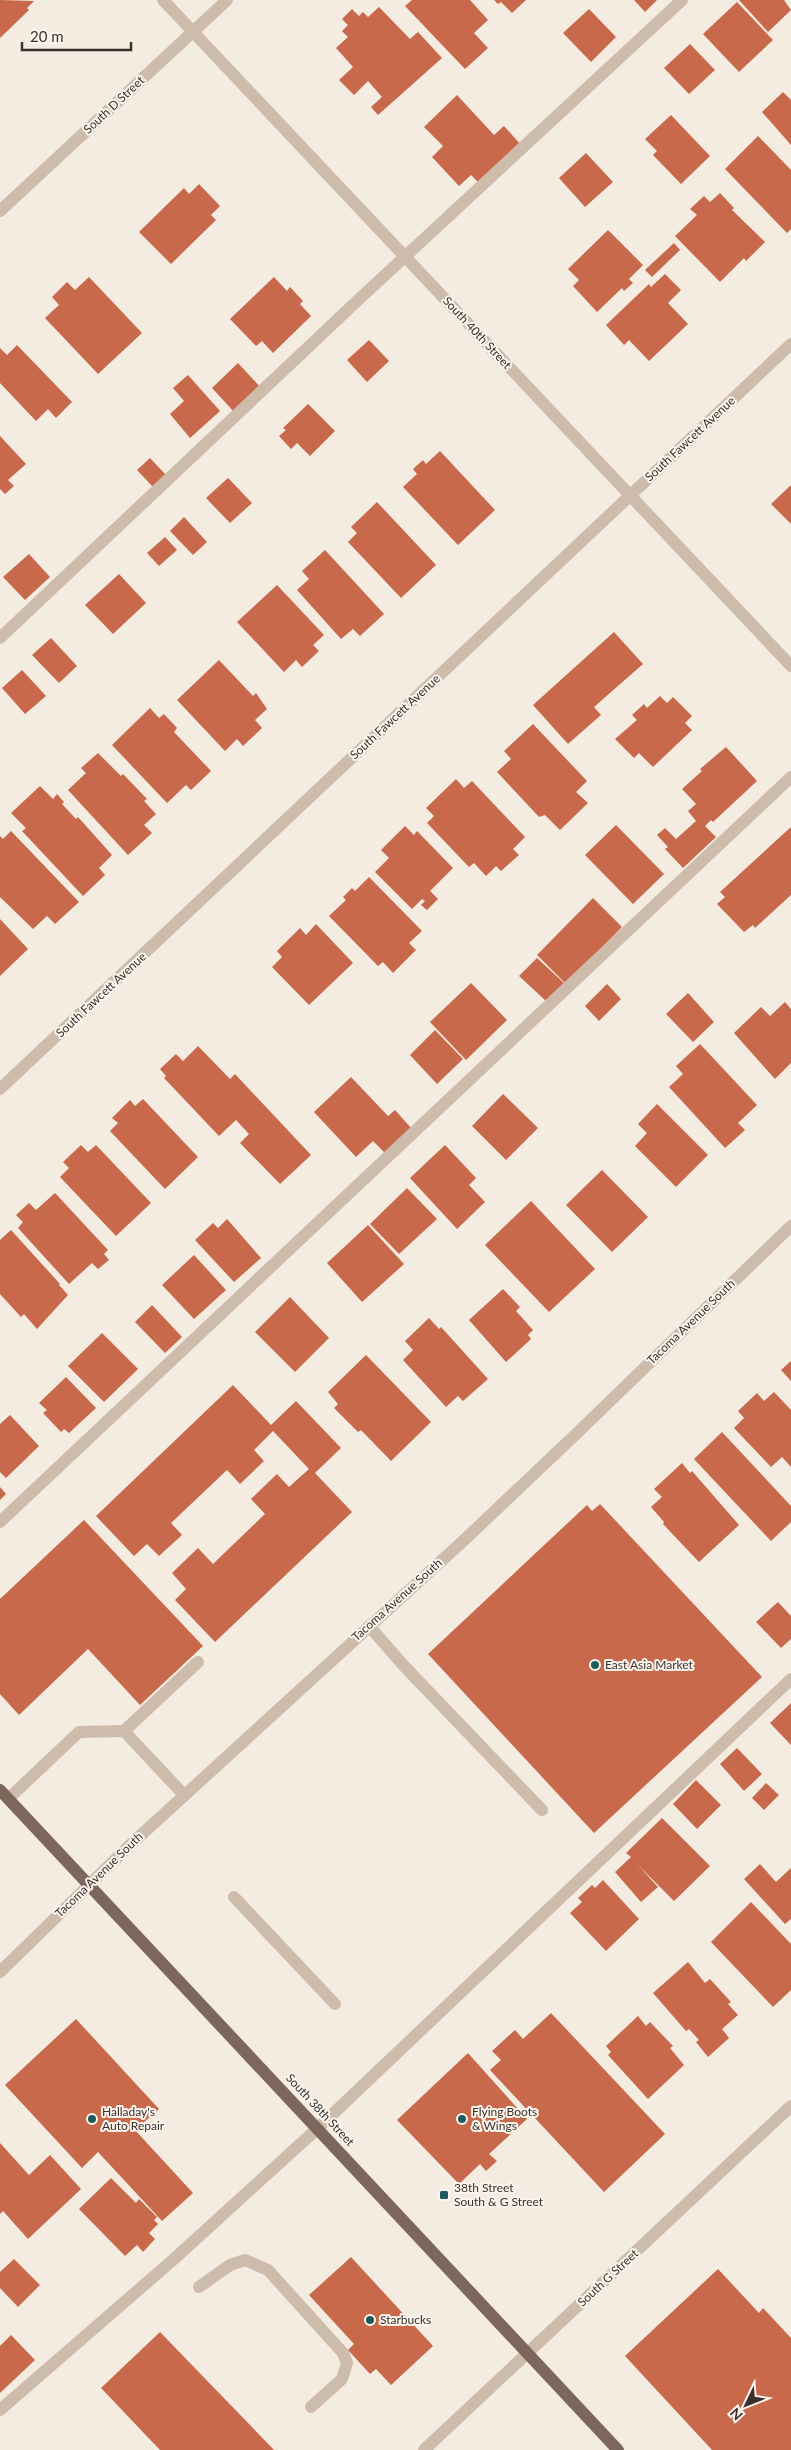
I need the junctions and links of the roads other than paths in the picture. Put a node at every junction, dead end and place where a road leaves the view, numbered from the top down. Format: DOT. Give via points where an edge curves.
graph roads {
  1 [pos="164,0"];
  2 [pos="228,0"];
  3 [pos="682,0"];
  4 [pos="193,32"];
  5 [pos="0,211"];
  6 [pos="405,256"];
  7 [pos="791,344"];
  8 [pos="630,495"];
  9 [pos="0,638"];
  10 [pos="791,666"];
  11 [pos="791,777"];
  12 [pos="0,1090"];
  13 [pos="791,1226"];
  14 [pos="0,1522"];
  15 [pos="369,1626"];
  16 [pos="198,1662"];
  17 [pos="791,1679"];
  18 [pos="124,1730"];
  19 [pos="4,1794"];
  20 [pos="184,1795"];
  21 [pos="542,1810"];
  22 [pos="90,1886"];
  23 [pos="234,1897"];
  24 [pos="0,1972"];
  25 [pos="335,2004"];
  26 [pos="791,2106"];
  27 [pos="318,2128"];
  28 [pos="199,2286"];
  29 [pos="529,2353"];
  30 [pos="311,2407"];
  31 [pos="0,2410"];
  32 [pos="424,2450"];
  33 [pos="618,2450"];
  1 -- 4 [label="street, South 40th Street"];
  2 -- 4 [label="street, South D Street"];
  3 -- 6 [label="street"];
  4 -- 5 [label="street, South D Street"];
  4 -- 6 [label="street, South 40th Street"];
  6 -- 8 [label="street, South 40th Street"];
  6 -- 9 [label="street"];
  7 -- 8 [label="street, South Fawcett Avenue"];
  8 -- 10 [label="street, South 40th Street"];
  8 -- 12 [label="street, South Fawcett Avenue"];
  11 -- 14 [label="street"];
  13 -- 15 [label="street, Tacoma Avenue South" via="573,1437"];
  15 -- 20 [label="street, Tacoma Avenue South"];
  15 -- 21 [label="street"];
  16 -- 18 [label="street"];
  17 -- 27 [label="street"];
  18 -- 19 [label="street" via="80,1732"];
  18 -- 20 [label="street"];
  19 -- 22 [label="main road, South 38th Street"];
  20 -- 22 [label="street, Tacoma Avenue South"];
  22 -- 24 [label="street, Tacoma Avenue South"];
  22 -- 27 [label="main road, South 38th Street"];
  23 -- 25 [label="street"];
  26 -- 29 [label="street, South G Street"];
  27 -- 29 [label="main road, South 38th Street"];
  27 -- 31 [label="street"];
  28 -- 30 [label="street" via="230,2265 245,2260 268,2270 343,2353 347,2363 342,2379"];
  29 -- 32 [label="street, South G Street"];
  29 -- 33 [label="main road, South 38th Street"];
}
